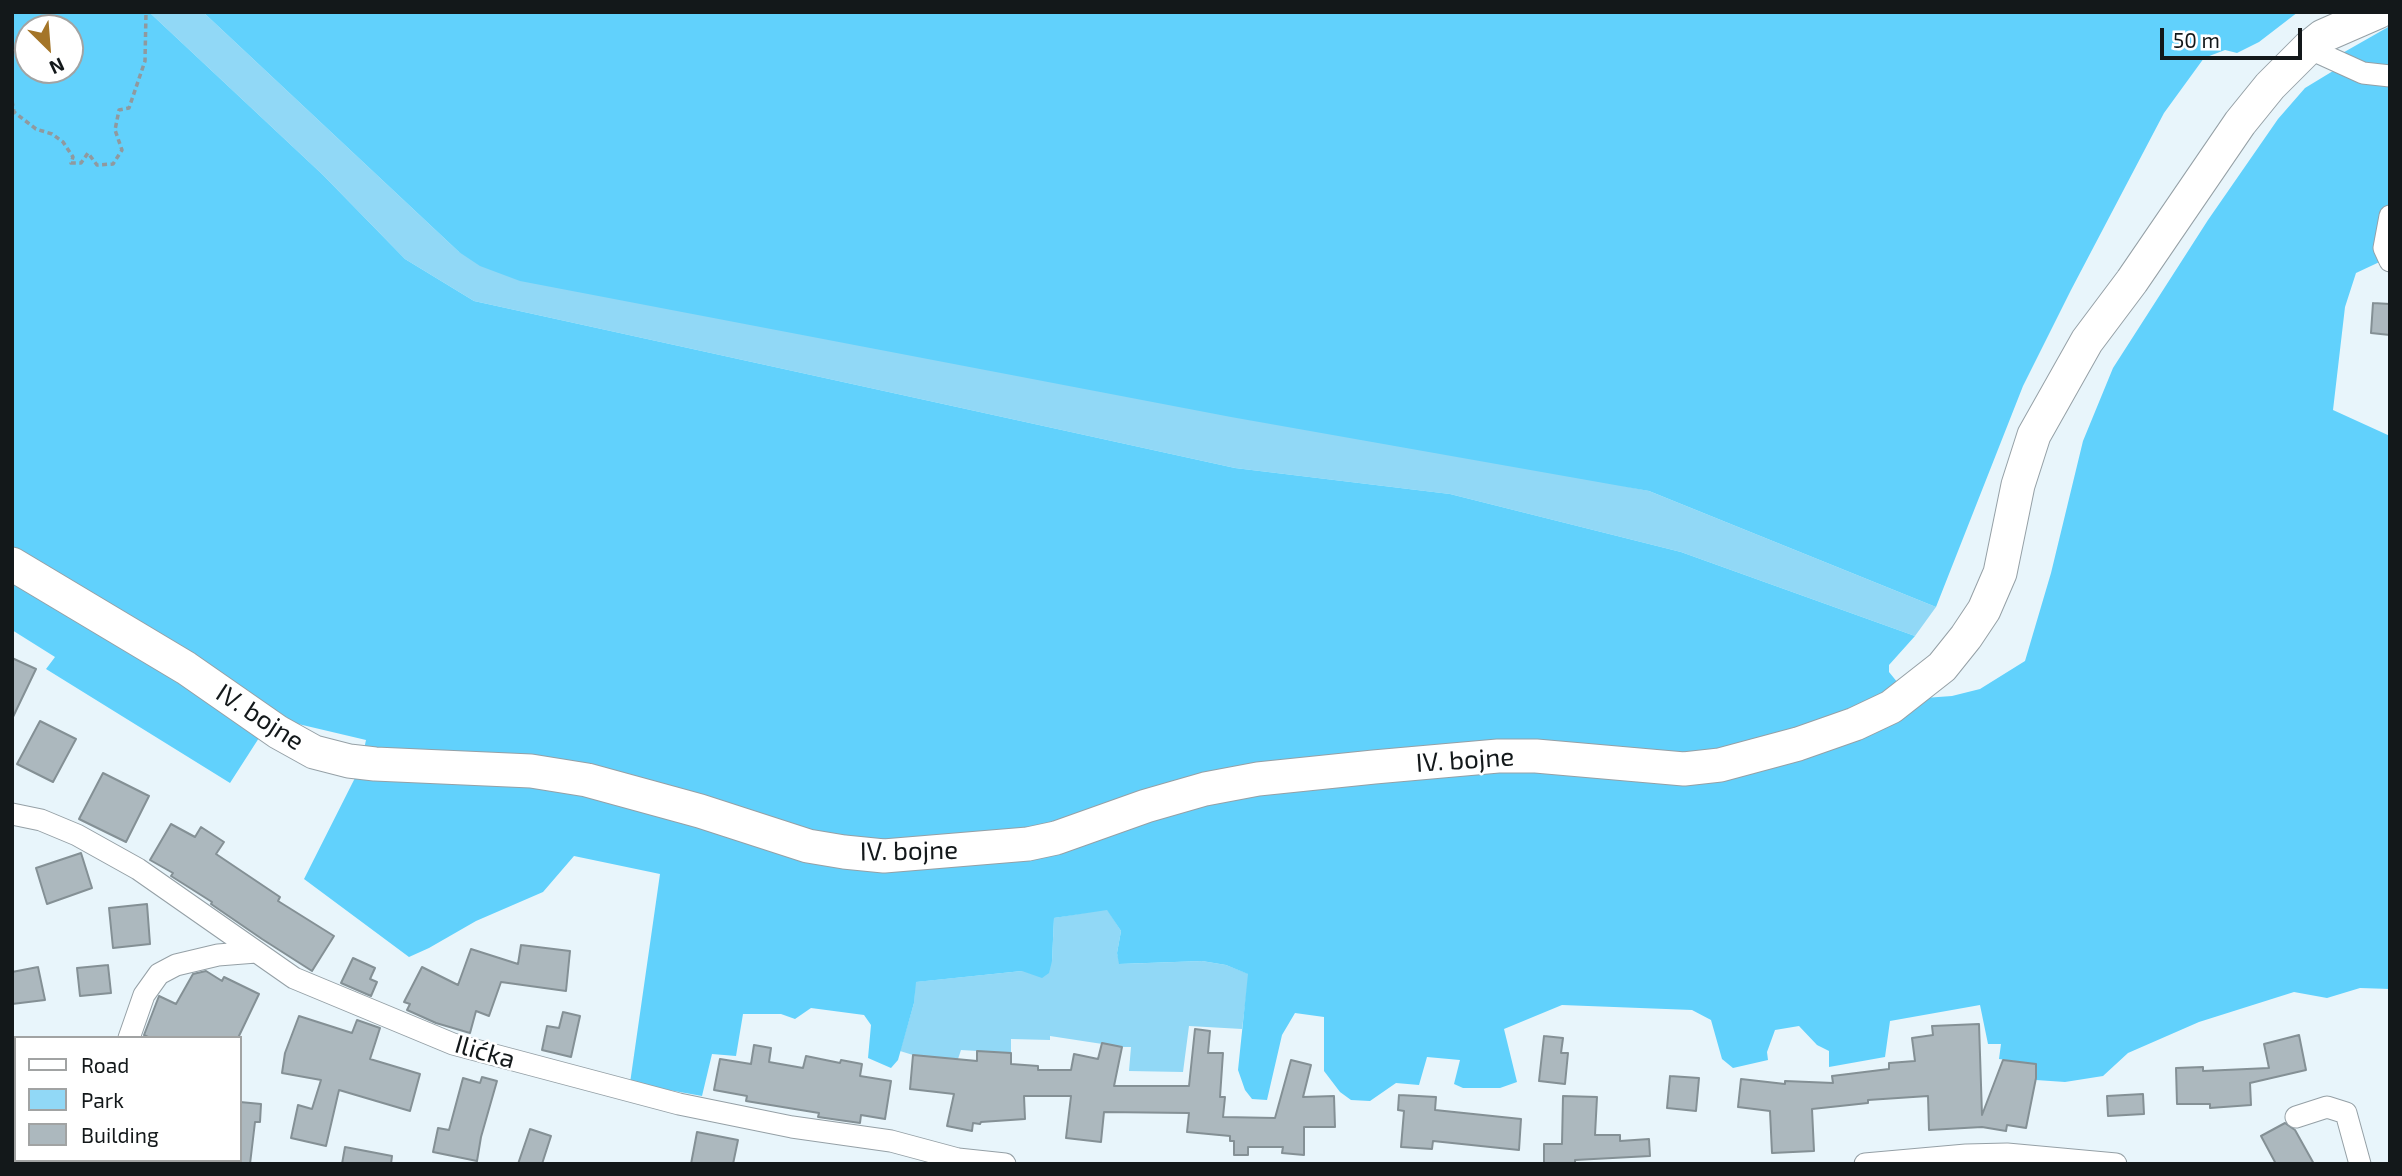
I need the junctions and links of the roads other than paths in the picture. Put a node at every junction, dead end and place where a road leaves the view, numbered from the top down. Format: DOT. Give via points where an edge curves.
graph roads {
  1 [pos="2378,12"];
  2 [pos="2308,48"];
  3 [pos="2390,76"];
  4 [pos="2390,216"];
  5 [pos="2390,261"];
  6 [pos="12,564"];
  7 [pos="12,814"];
  8 [pos="256,952"];
  9 [pos="130,1036"];
  10 [pos="2296,1116"];
  11 [pos="1005,1164"];
  12 [pos="1865,1164"];
  13 [pos="2116,1164"];
  14 [pos="2360,1164"];
  1 -- 2 [label="main road, IV. bojne" via="2323,36"];
  2 -- 3 [label="street" via="2363,73"];
  2 -- 6 [label="main road, IV. bojne" via="2240,123 2087,341 2034,435 2018,485 2000,573 1984,610 1942,667 1891,707 1855,724 1720,765 1684,769 1498,756 1258,779 1205,789 1028,844 884,856 808,846 587,780 531,771 375,764 314,752 186,668"];
  4 -- 5 [label="street" via="2384,248"];
  7 -- 8 [label="street, Ilićka" via="77,835 138,869"];
  8 -- 9 [label="street" via="218,955 159,974 144,995"];
  8 -- 11 [label="street, Ilićka" via="293,978 453,1044 679,1104 891,1141 958,1159"];
  10 -- 14 [label="street" via="2327,1107 2346,1113"];
  12 -- 13 [label="street" via="2007,1154"];
}
